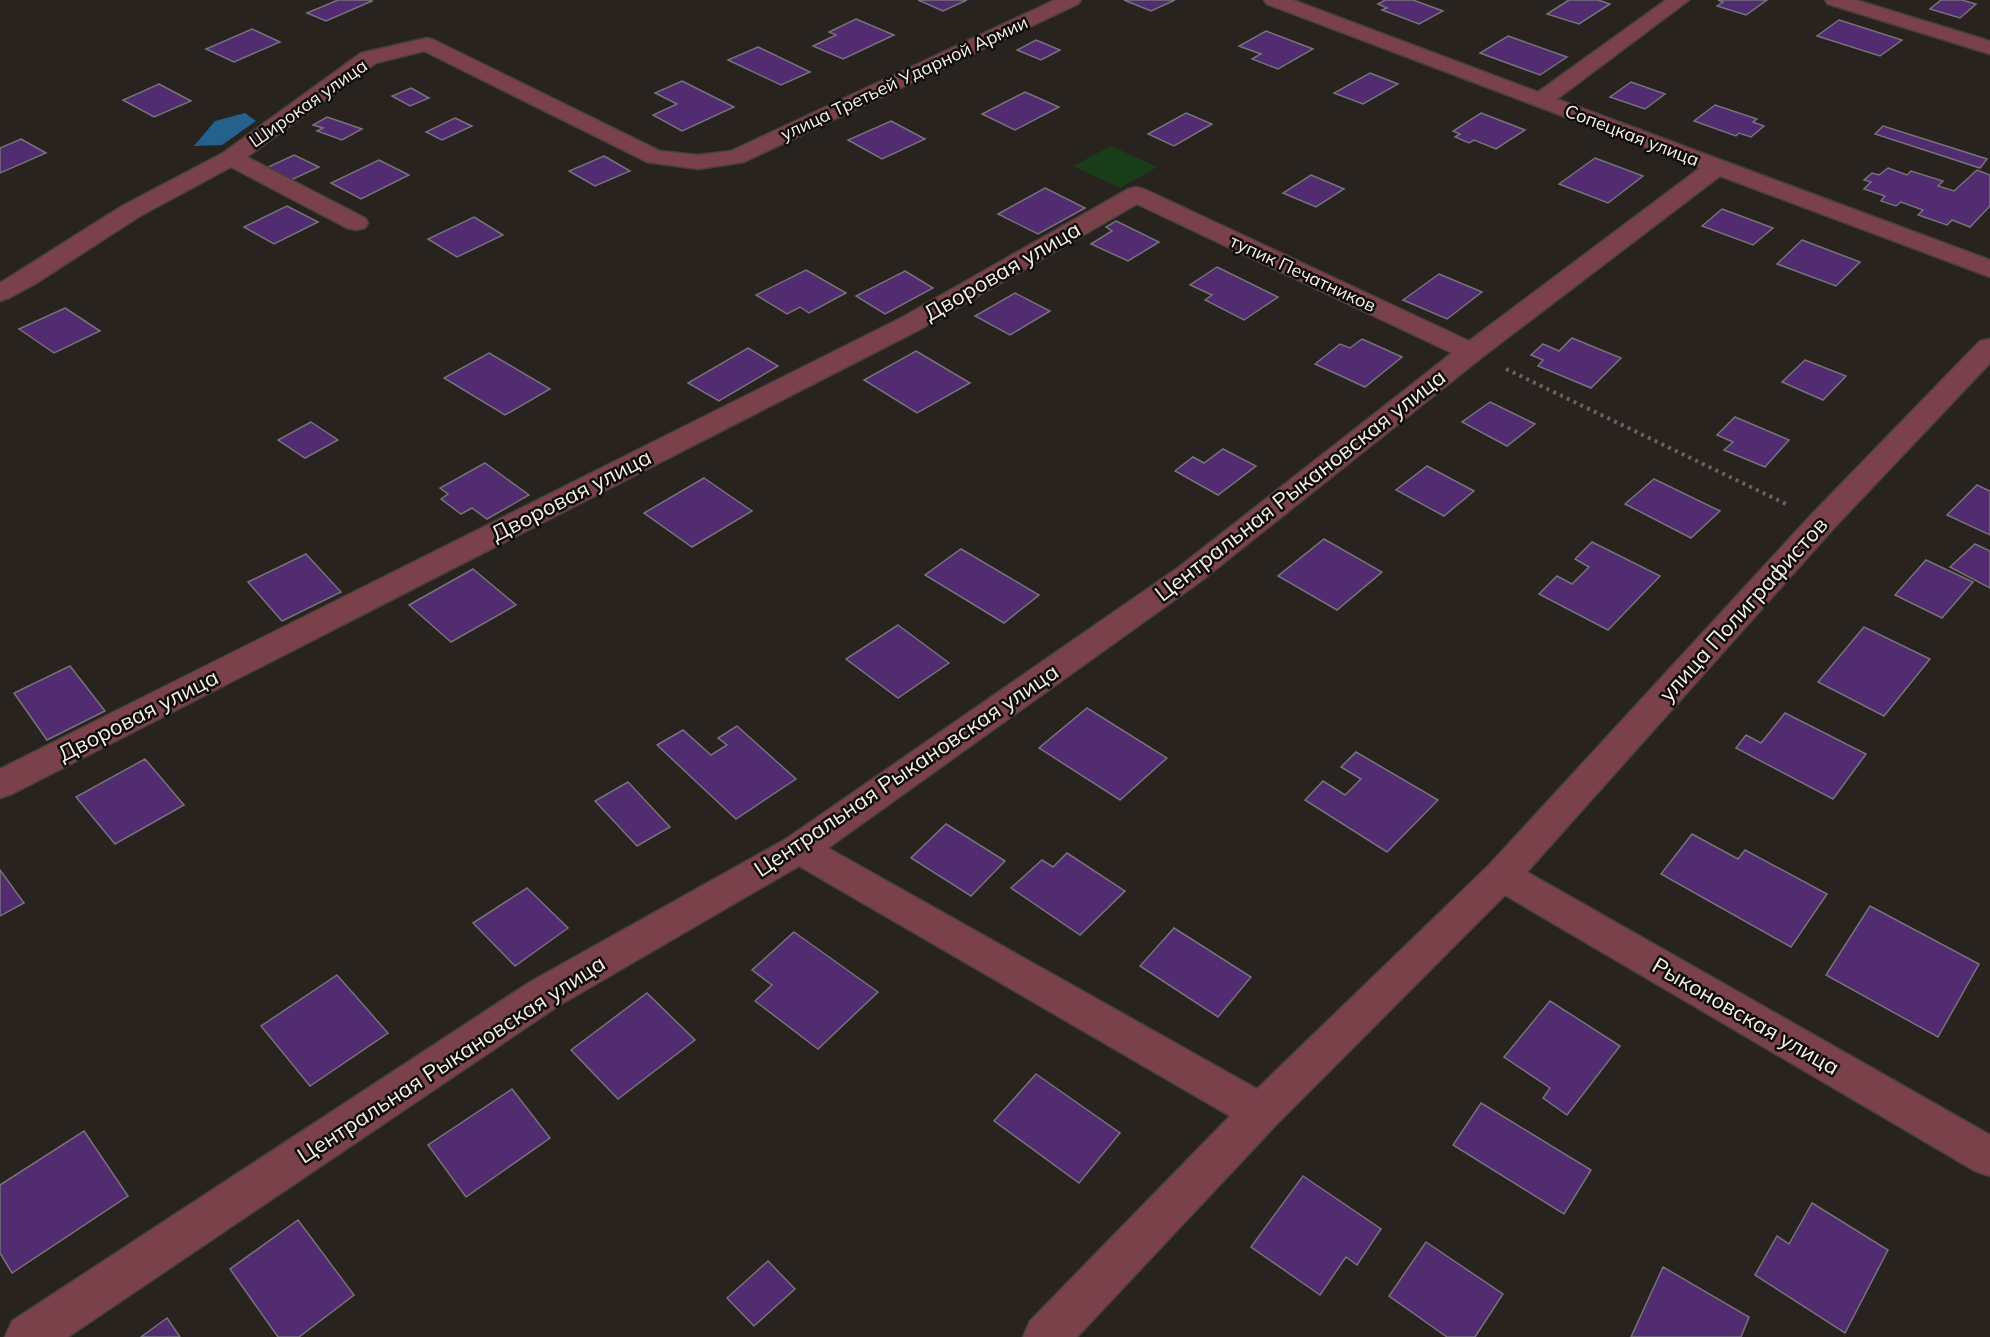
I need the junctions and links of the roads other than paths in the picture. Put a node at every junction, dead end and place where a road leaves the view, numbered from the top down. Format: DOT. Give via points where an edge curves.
graph roads {
  1 [pos="1071,0"];
  2 [pos="1274,0"];
  3 [pos="1680,0"];
  4 [pos="1835,0"];
  5 [pos="1990,48"];
  6 [pos="1540,101"];
  7 [pos="736,157"];
  8 [pos="231,158"];
  9 [pos="1716,166"];
  10 [pos="1136,194"];
  11 [pos="356,223"];
  12 [pos="1990,269"];
  13 [pos="0,293"];
  14 [pos="1990,347"];
  15 [pos="1471,352"];
  16 [pos="0,785"];
  17 [pos="799,849"];
  18 [pos="1502,875"];
  19 [pos="1261,1112"];
  20 [pos="1990,1157"];
  21 [pos="28,1337"];
  22 [pos="1046,1337"];
  1 -- 7 [label="street, улица Третьей Ударной Армии"];
  2 -- 6 [label="street, Сопецкая улица"];
  3 -- 6 [label="street"];
  4 -- 5 [label="street"];
  6 -- 9 [label="street, Сопецкая улица"];
  7 -- 8 [label="street, Широкая улица" via="698,162 655,157 427,44 369,58"];
  8 -- 11 [label="street"];
  8 -- 13 [label="street, Широкая улица" via="131,211"];
  9 -- 12 [label="street, Сопецкая улица"];
  9 -- 15 [label="street, Центральная Рыкановская улица"];
  10 -- 15 [label="street, тупик Печатников"];
  10 -- 16 [label="street, Дворовая улица" via="910,324"];
  14 -- 18 [label="street, улица Полиграфистов" via="1822,522"];
  15 -- 17 [label="street, Центральная Рыкановская улица" via="1190,574"];
  17 -- 19 [label="street"];
  17 -- 21 [label="street, Центральная Рыкановская улица" via="544,994"];
  18 -- 19 [label="street, улица Полиграфистов"];
  18 -- 20 [label="street, Рыконовская улица"];
  19 -- 22 [label="street"];
}
